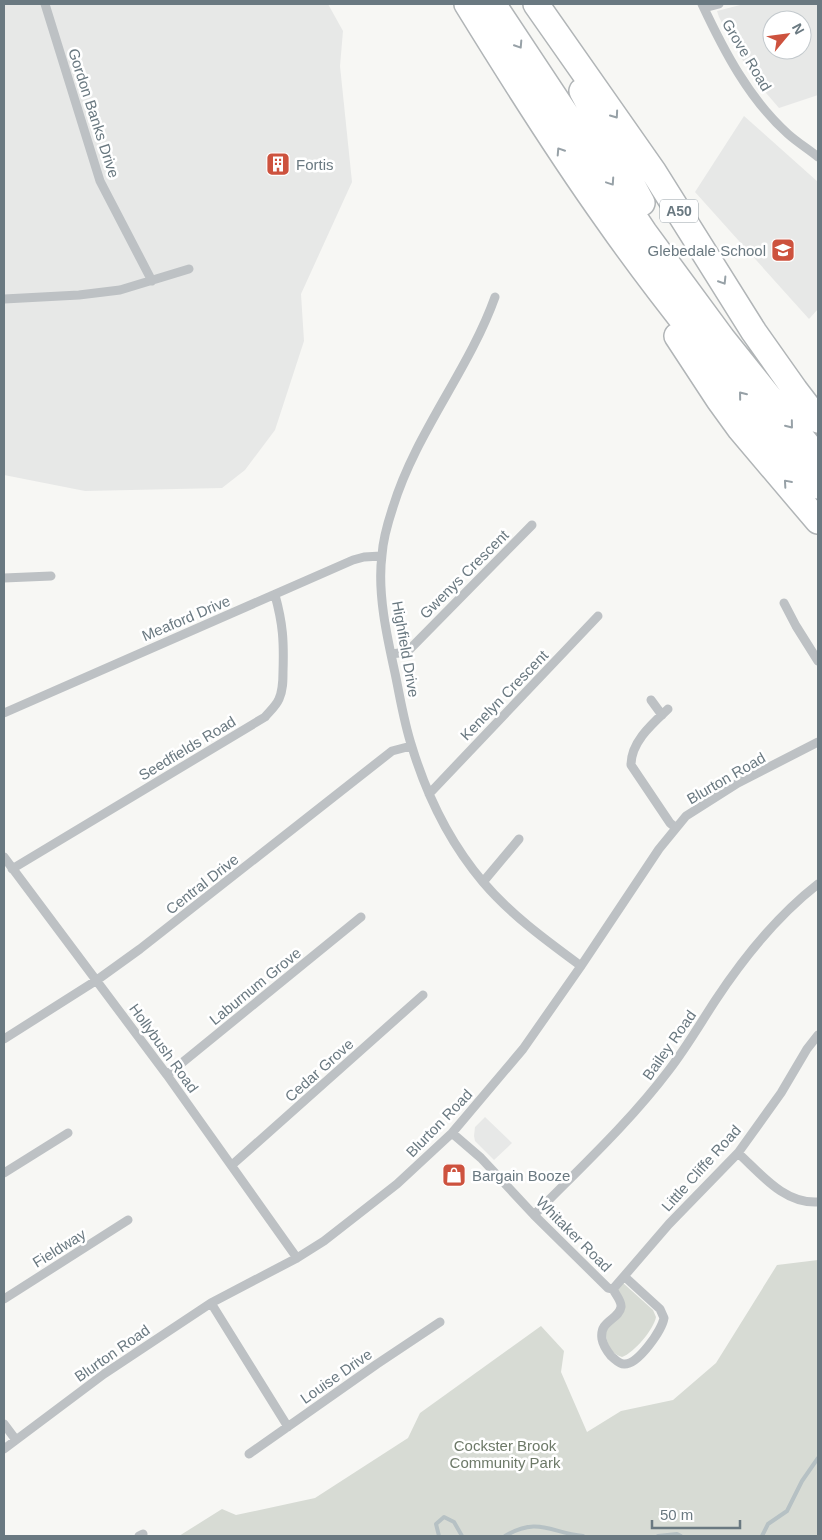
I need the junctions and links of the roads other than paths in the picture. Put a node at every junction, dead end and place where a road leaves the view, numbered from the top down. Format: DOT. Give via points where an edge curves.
graph roads {
  1 [pos="45,4"];
  2 [pos="467,4"];
  3 [pos="493,4"];
  4 [pos="532,4"];
  5 [pos="536,4"];
  6 [pos="719,4"];
  7 [pos="703,6"];
  8 [pos="818,157"];
  9 [pos="608,220"];
  10 [pos="189,269"];
  11 [pos="152,281"];
  12 [pos="495,297"];
  13 [pos="4,300"];
  14 [pos="772,402"];
  15 [pos="818,420"];
  16 [pos="818,458"];
  17 [pos="818,486"];
  18 [pos="818,520"];
  19 [pos="532,525"];
  20 [pos="382,556"];
  21 [pos="51,576"];
  22 [pos="4,578"];
  23 [pos="275,595"];
  24 [pos="784,603"];
  25 [pos="598,616"];
  26 [pos="391,654"];
  27 [pos="818,661"];
  28 [pos="651,700"];
  29 [pos="4,713"];
  30 [pos="818,742"];
  31 [pos="411,746"];
  32 [pos="429,794"];
  33 [pos="676,828"];
  34 [pos="519,839"];
  35 [pos="4,857"];
  36 [pos="12,869"];
  37 [pos="483,882"];
  38 [pos="818,884"];
  39 [pos="361,917"];
  40 [pos="581,966"];
  41 [pos="97,980"];
  42 [pos="424,995"];
  43 [pos="818,1035"];
  44 [pos="4,1038"];
  45 [pos="166,1075"];
  46 [pos="68,1134"];
  47 [pos="452,1134"];
  48 [pos="738,1153"];
  49 [pos="232,1165"];
  50 [pos="4,1173"];
  51 [pos="818,1202"];
  52 [pos="534,1215"];
  53 [pos="128,1220"];
  54 [pos="297,1258"];
  55 [pos="624,1277"];
  56 [pos="613,1289"];
  57 [pos="4,1299"];
  58 [pos="211,1303"];
  59 [pos="440,1322"];
  60 [pos="4,1424"];
  61 [pos="288,1427"];
  62 [pos="16,1440"];
  63 [pos="4,1449"];
  64 [pos="250,1454"];
  1 -- 11 [label="street, Gordon Banks Drive" via="100,181"];
  9 -- 2 [label="highway, one-way"];
  3 -- 14 [label="highway, A50, one-way" via="644,232"];
  4 -- 14 [label="highway, A50" via="653,223"];
  5 -- 15 [label="highway, A50, one-way" via="654,171 754,332"];
  6 -- 7 [label="street"];
  7 -- 8 [label="street, Grove Road" via="744,83 788,134"];
  17 -- 9 [label="highway, one-way" via="703,347"];
  18 -- 9 [label="highway, one-way" via="719,400 649,292"];
  10 -- 11 [label="street"];
  11 -- 13 [label="street" via="79,296"];
  12 -- 20 [label="street, Highfield Drive" via="479,335 404,476"];
  14 -- 16 [label="highway, A50, one-way"];
  19 -- 26 [label="street, Gwenys Crescent" via="407,652"];
  20 -- 23 [label="street, Meaford Drive" via="353,560"];
  20 -- 26 [label="street, Highfield Drive" via="383,600"];
  21 -- 22 [label="street"];
  23 -- 29 [label="street, Meaford Drive"];
  23 -- 36 [label="street, Seedfields Road" via="284,641 282,689 279,700 269,713"];
  24 -- 27 [label="street"];
  25 -- 32 [label="street, Kenelyn Crescent"];
  26 -- 31 [label="street, Highfield Drive"];
  28 -- 33 [label="street" via="665,712 644,733 636,746 631,765"];
  30 -- 33 [label="street, Blurton Road" via="738,783 686,816"];
  31 -- 32 [label="street, Highfield Drive"];
  31 -- 41 [label="street, Central Drive" via="392,751 140,950"];
  32 -- 37 [label="street, Highfield Drive" via="454,841"];
  33 -- 40 [label="street, Blurton Road"];
  34 -- 37 [label="street"];
  35 -- 36 [label="street, Hollybush Road"];
  36 -- 41 [label="street, Hollybush Road"];
  37 -- 40 [label="street, Highfield Drive" via="536,933"];
  38 -- 52 [label="street, Bailey Road" via="800,898 752,950 647,1099"];
  39 -- 45 [label="street, Laburnum Grove"];
  40 -- 47 [label="street, Blurton Road" via="523,1049"];
  41 -- 44 [label="street, Central Drive"];
  41 -- 45 [label="street, Hollybush Road"];
  42 -- 49 [label="street, Cedar Grove"];
  43 -- 48 [label="street, Little Cliffe Road"];
  45 -- 49 [label="street, Hollybush Road"];
  46 -- 50 [label="street"];
  47 -- 52 [label="street, Whitaker Road" via="481,1158"];
  47 -- 54 [label="street, Blurton Road" via="397,1184"];
  48 -- 51 [label="street" via="777,1189 793,1199"];
  48 -- 55 [label="street, Little Cliffe Road" via="669,1224"];
  49 -- 54 [label="street, Hollybush Road"];
  52 -- 56 [label="street, Whitaker Road" via="608,1288"];
  53 -- 57 [label="street, Fieldway"];
  54 -- 58 [label="street, Blurton Road"];
  55 -- 56 [label="street, Little Cliffe Road"];
  55 -- 56 [label="street" via="660,1309 664,1318 659,1332 641,1354 624,1364 608,1353 602,1339 604,1326 621,1306"];
  58 -- 61 [label="street"];
  58 -- 62 [label="street, Blurton Road" via="104,1374"];
  59 -- 61 [label="street, Louise Drive"];
  60 -- 62 [label="street"];
  61 -- 64 [label="street, Louise Drive"];
  62 -- 63 [label="street, Blurton Road"];
}
